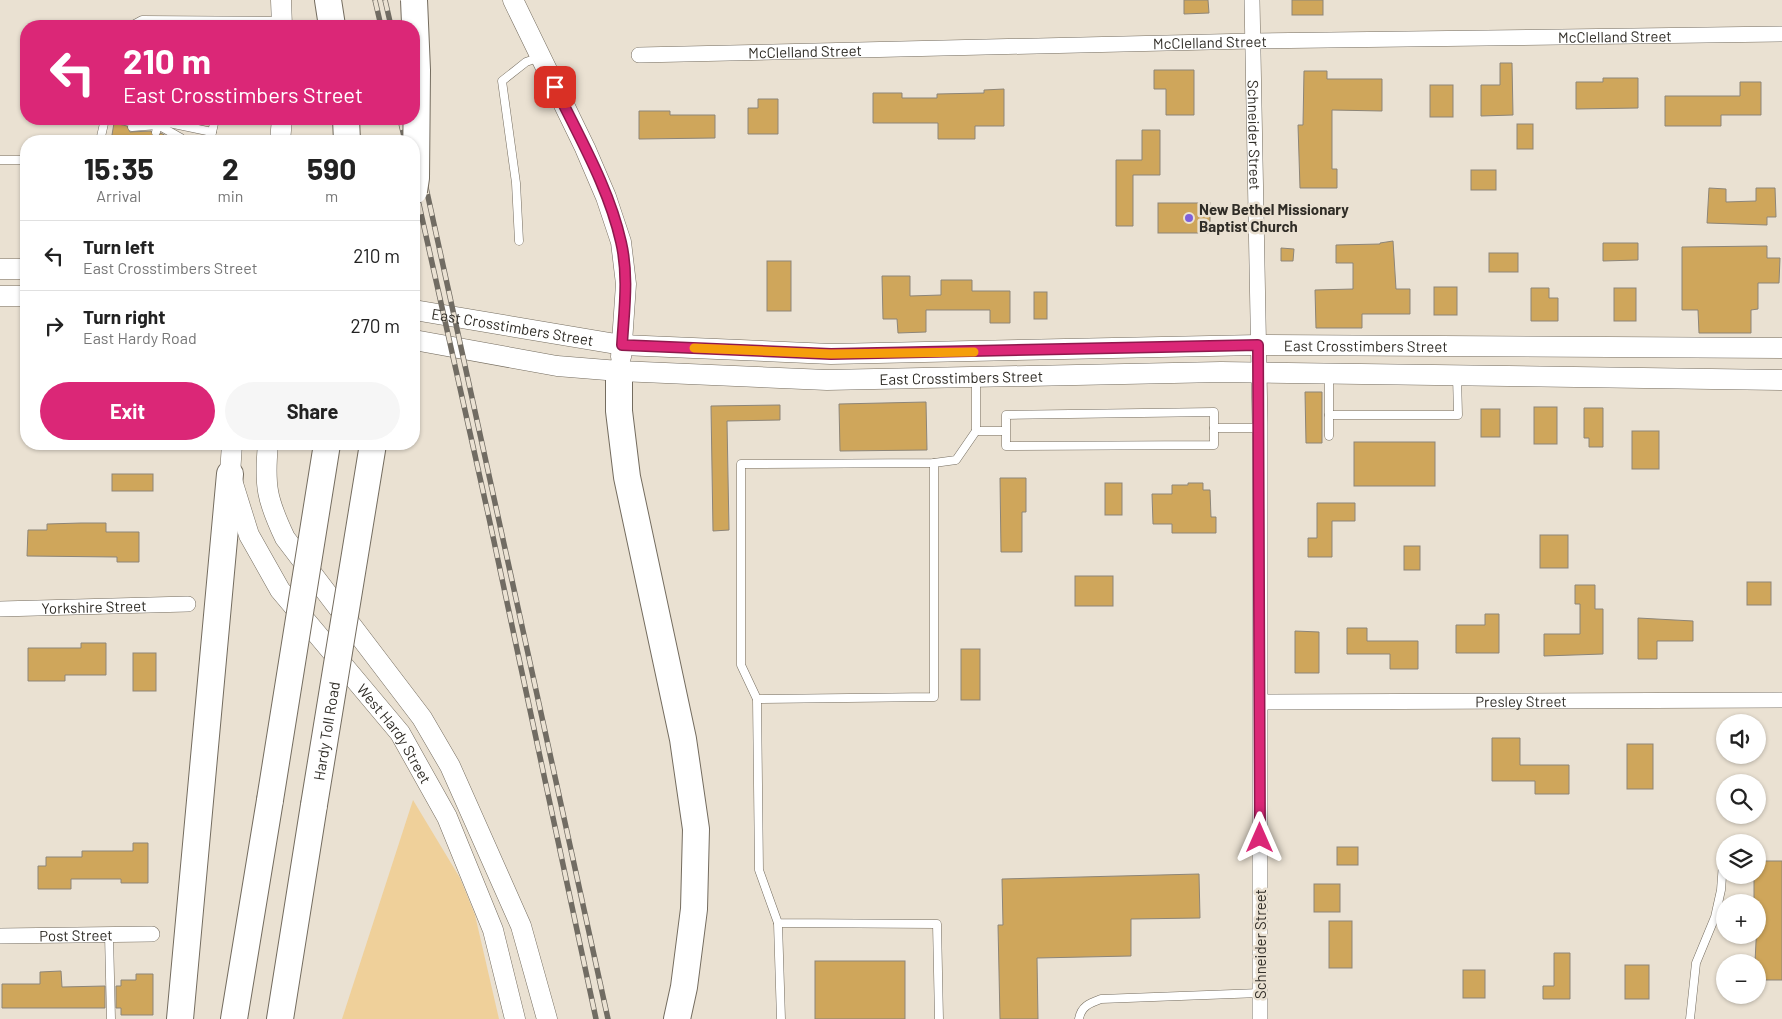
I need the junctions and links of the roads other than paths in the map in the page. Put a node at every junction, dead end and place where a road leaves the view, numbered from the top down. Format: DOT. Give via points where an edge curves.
graph roads {
  1 [pos="281,0"];
  2 [pos="328,0"];
  3 [pos="414,0"];
  4 [pos="513,0"];
  5 [pos="1252,0"];
  6 [pos="282,20"];
  7 [pos="331,20"];
  8 [pos="415,20"];
  9 [pos="1782,34"];
  10 [pos="1253,41"];
  11 [pos="639,55"];
  12 [pos="540,57"];
  13 [pos="214,125"];
  14 [pos="158,126"];
  15 [pos="132,127"];
  16 [pos="212,132"];
  17 [pos="175,135"];
  18 [pos="211,135"];
  19 [pos="0,160"];
  20 [pos="20,160"];
  21 [pos="519,242"];
  22 [pos="20,268"];
  23 [pos="0,269"];
  24 [pos="0,296"];
  25 [pos="20,296"];
  26 [pos="420,311"];
  27 [pos="420,341"];
  28 [pos="622,345"];
  29 [pos="1258,345"];
  30 [pos="1454,346"];
  31 [pos="1759,348"];
  32 [pos="1782,348"];
  33 [pos="973,352"];
  34 [pos="831,354"];
  35 [pos="618,371"];
  36 [pos="1258,373"];
  37 [pos="1329,374"];
  38 [pos="1455,375"];
  39 [pos="976,377"];
  40 [pos="1758,379"];
  41 [pos="828,380"];
  42 [pos="1782,380"];
  43 [pos="1329,415"];
  44 [pos="1214,428"];
  45 [pos="1260,428"];
  46 [pos="976,431"];
  47 [pos="1006,431"];
  48 [pos="1329,436"];
  49 [pos="232,450"];
  50 [pos="267,450"];
  51 [pos="326,450"];
  52 [pos="373,450"];
  53 [pos="934,462"];
  54 [pos="230,474"];
  55 [pos="188,604"];
  56 [pos="0,609"];
  57 [pos="757,699"];
  58 [pos="1782,700"];
  59 [pos="1261,702"];
  60 [pos="1721,884"];
  61 [pos="778,924"];
  62 [pos="152,934"];
  63 [pos="109,935"];
  64 [pos="0,936"];
  65 [pos="1260,993"];
  66 [pos="111,1019"];
  67 [pos="180,1019"];
  68 [pos="234,1019"];
  69 [pos="280,1019"];
  70 [pos="515,1019"];
  71 [pos="547,1019"];
  72 [pos="677,1019"];
  73 [pos="781,1019"];
  74 [pos="939,1019"];
  75 [pos="1079,1019"];
  76 [pos="1260,1019"];
  77 [pos="1690,1019"];
  1 -- 6 [label="main road"];
  2 -- 7 [label="highway"];
  3 -- 8 [label="highway, bridge"];
  4 -- 12 [label="main road"];
  5 -- 10 [label="street, Schneider Street"];
  9 -- 10 [label="street, McClelland Street"];
  10 -- 11 [label="street, McClelland Street"];
  10 -- 29 [label="street, Schneider Street"];
  12 -- 21 [label="lane" via="526,62 502,81 516,183"];
  12 -- 28 [label="main road" via="589,156 621,242 626,284"];
  13 -- 16 [label="lane"];
  14 -- 15 [label="lane"];
  14 -- 16 [label="lane"];
  14 -- 17 [label="lane"];
  16 -- 18 [label="lane"];
  19 -- 20 [label="lane"];
  22 -- 23 [label="main road"];
  24 -- 25 [label="main road"];
  26 -- 28 [label="main road, East Crosstimbers Street"];
  27 -- 35 [label="main road, East Crosstimbers Street" via="557,366"];
  28 -- 34 [label="main road, East Crosstimbers Street"];
  28 -- 35 [label="main road"];
  29 -- 30 [label="main road, East Crosstimbers Street"];
  29 -- 33 [label="main road, East Crosstimbers Street"];
  29 -- 36 [label="street, Schneider Street"];
  30 -- 31 [label="main road, East Crosstimbers Street"];
  30 -- 38 [label="main road"];
  31 -- 32 [label="main road, East Crosstimbers Street"];
  31 -- 40 [label="main road"];
  33 -- 34 [label="main road, East Crosstimbers Street"];
  33 -- 39 [label="main road"];
  34 -- 41 [label="main road"];
  35 -- 41 [label="main road, East Crosstimbers Street"];
  35 -- 72 [label="highway" via="618,411 627,477 683,739 696,829 694,909"];
  36 -- 37 [label="main road, East Crosstimbers Street"];
  36 -- 39 [label="main road, East Crosstimbers Street"];
  36 -- 45 [label="street, Schneider Street"];
  37 -- 38 [label="main road, East Crosstimbers Street"];
  37 -- 43 [label="lane"];
  38 -- 40 [label="main road, East Crosstimbers Street"];
  38 -- 43 [label="lane" via="1458,415"];
  39 -- 41 [label="main road, East Crosstimbers Street"];
  39 -- 46 [label="lane"];
  40 -- 42 [label="main road, East Crosstimbers Street"];
  43 -- 48 [label="lane"];
  44 -- 45 [label="lane"];
  44 -- 47 [label="lane" via="1214,445 1006,446"];
  44 -- 47 [label="lane" via="1214,412 1006,415"];
  45 -- 59 [label="street, Schneider Street"];
  46 -- 47 [label="lane"];
  46 -- 53 [label="lane" via="956,460"];
  49 -- 54 [label="main road, West Hardy Street"];
  50 -- 71 [label="main road, West Hardy Street" via="265,478 271,510 285,538 422,718 450,766 521,926"];
  51 -- 68 [label="highway, bridge"];
  52 -- 69 [label="highway, Hardy Toll Road, bridge"];
  53 -- 57 [label="lane" via="934,697"];
  53 -- 57 [label="lane" via="741,464 740,665"];
  54 -- 67 [label="highway"];
  54 -- 70 [label="main road, West Hardy Street" via="249,535 280,590 400,733 447,817 493,930"];
  55 -- 56 [label="street, Yorkshire Street"];
  57 -- 61 [label="lane" via="759,870"];
  58 -- 59 [label="street, Presley Street"];
  59 -- 65 [label="street, Schneider Street"];
  60 -- 77 [label="lane" via="1715,917 1696,963"];
  61 -- 73 [label="lane"];
  61 -- 74 [label="lane" via="936,924"];
  62 -- 63 [label="street, Post Street"];
  63 -- 64 [label="street, Post Street"];
  63 -- 66 [label="lane"];
  65 -- 75 [label="lane" via="1101,999 1088,1004 1080,1012"];
  65 -- 76 [label="street, Schneider Street"];
}
